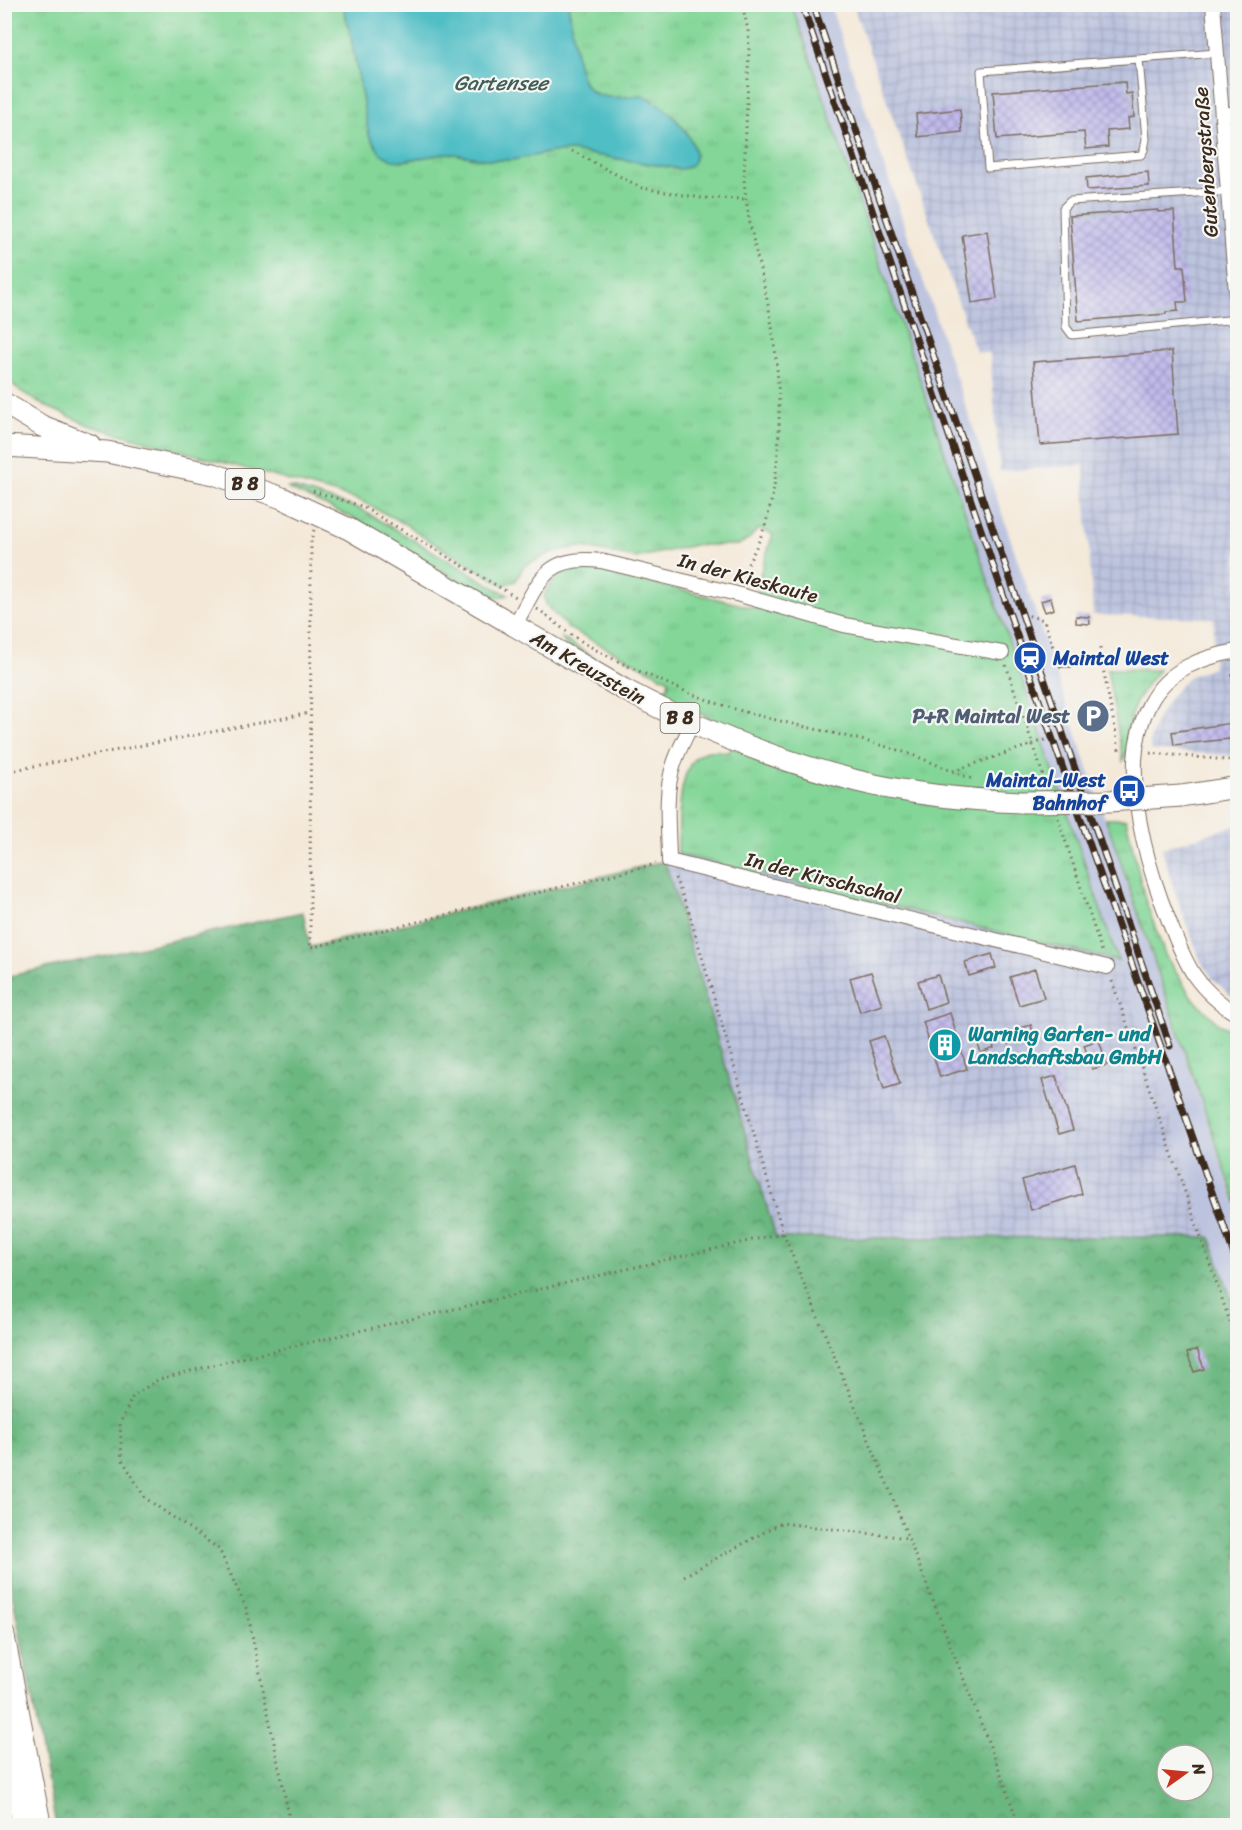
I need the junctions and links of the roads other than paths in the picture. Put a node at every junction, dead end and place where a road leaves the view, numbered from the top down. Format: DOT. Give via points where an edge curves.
graph roads {
  1 [pos="1213,4"];
  2 [pos="1217,53"];
  3 [pos="1139,59"];
  4 [pos="1238,113"];
  5 [pos="1222,115"];
  6 [pos="1228,191"];
  7 [pos="1237,317"];
  8 [pos="4,403"];
  9 [pos="4,422"];
  10 [pos="42,426"];
  11 [pos="14,447"];
  12 [pos="107,452"];
  13 [pos="4,459"];
  14 [pos="515,625"];
  15 [pos="1238,651"];
  16 [pos="1002,653"];
  17 [pos="692,723"];
  18 [pos="1238,787"];
  19 [pos="1107,967"];
  20 [pos="1238,1015"];
  21 [pos="4,1634"];
  22 [pos="4,1727"];
  23 [pos="23,1826"];
  24 [pos="41,1826"];
  1 -- 2 [label="street, Gutenbergstraße"];
  2 -- 3 [label="lane"];
  2 -- 5 [label="street, Gutenbergstraße"];
  3 -- 3 [label="lane" via="981,71 988,168 1141,155 1146,139"];
  4 -- 5 [label="street"];
  5 -- 6 [label="street, Gutenbergstraße"];
  6 -- 7 [label="street, Gutenbergstraße"];
  6 -- 7 [label="lane" via="1070,201 1063,208 1066,327 1072,335"];
  8 -- 10 [label="main road, Am Kreuzstein"];
  9 -- 10 [label="main road"];
  10 -- 12 [label="main road, Am Kreuzstein"];
  11 -- 12 [label="main road, Am Kreuzstein / B 8"];
  11 -- 13 [label="main road"];
  12 -- 14 [label="main road, Am Kreuzstein / B 8" via="214,474 282,498 357,534"];
  14 -- 16 [label="street, In der Kieskaute" via="541,578 567,561 587,559 733,593 844,625"];
  14 -- 17 [label="main road, Am Kreuzstein / B 8" via="623,689"];
  15 -- 20 [label="street" via="1198,660 1169,679 1151,702 1140,728 1136,753 1137,793 1147,857 1164,909 1194,975 1218,1002"];
  17 -- 18 [label="main road, Am Kreuzstein / B 8, bridge" via="789,761 858,781 974,800 1109,801"];
  17 -- 19 [label="street, In der Kirschschal" via="671,777 669,861"];
  21 -- 24 [label="main road"];
  22 -- 23 [label="main road"];
}
